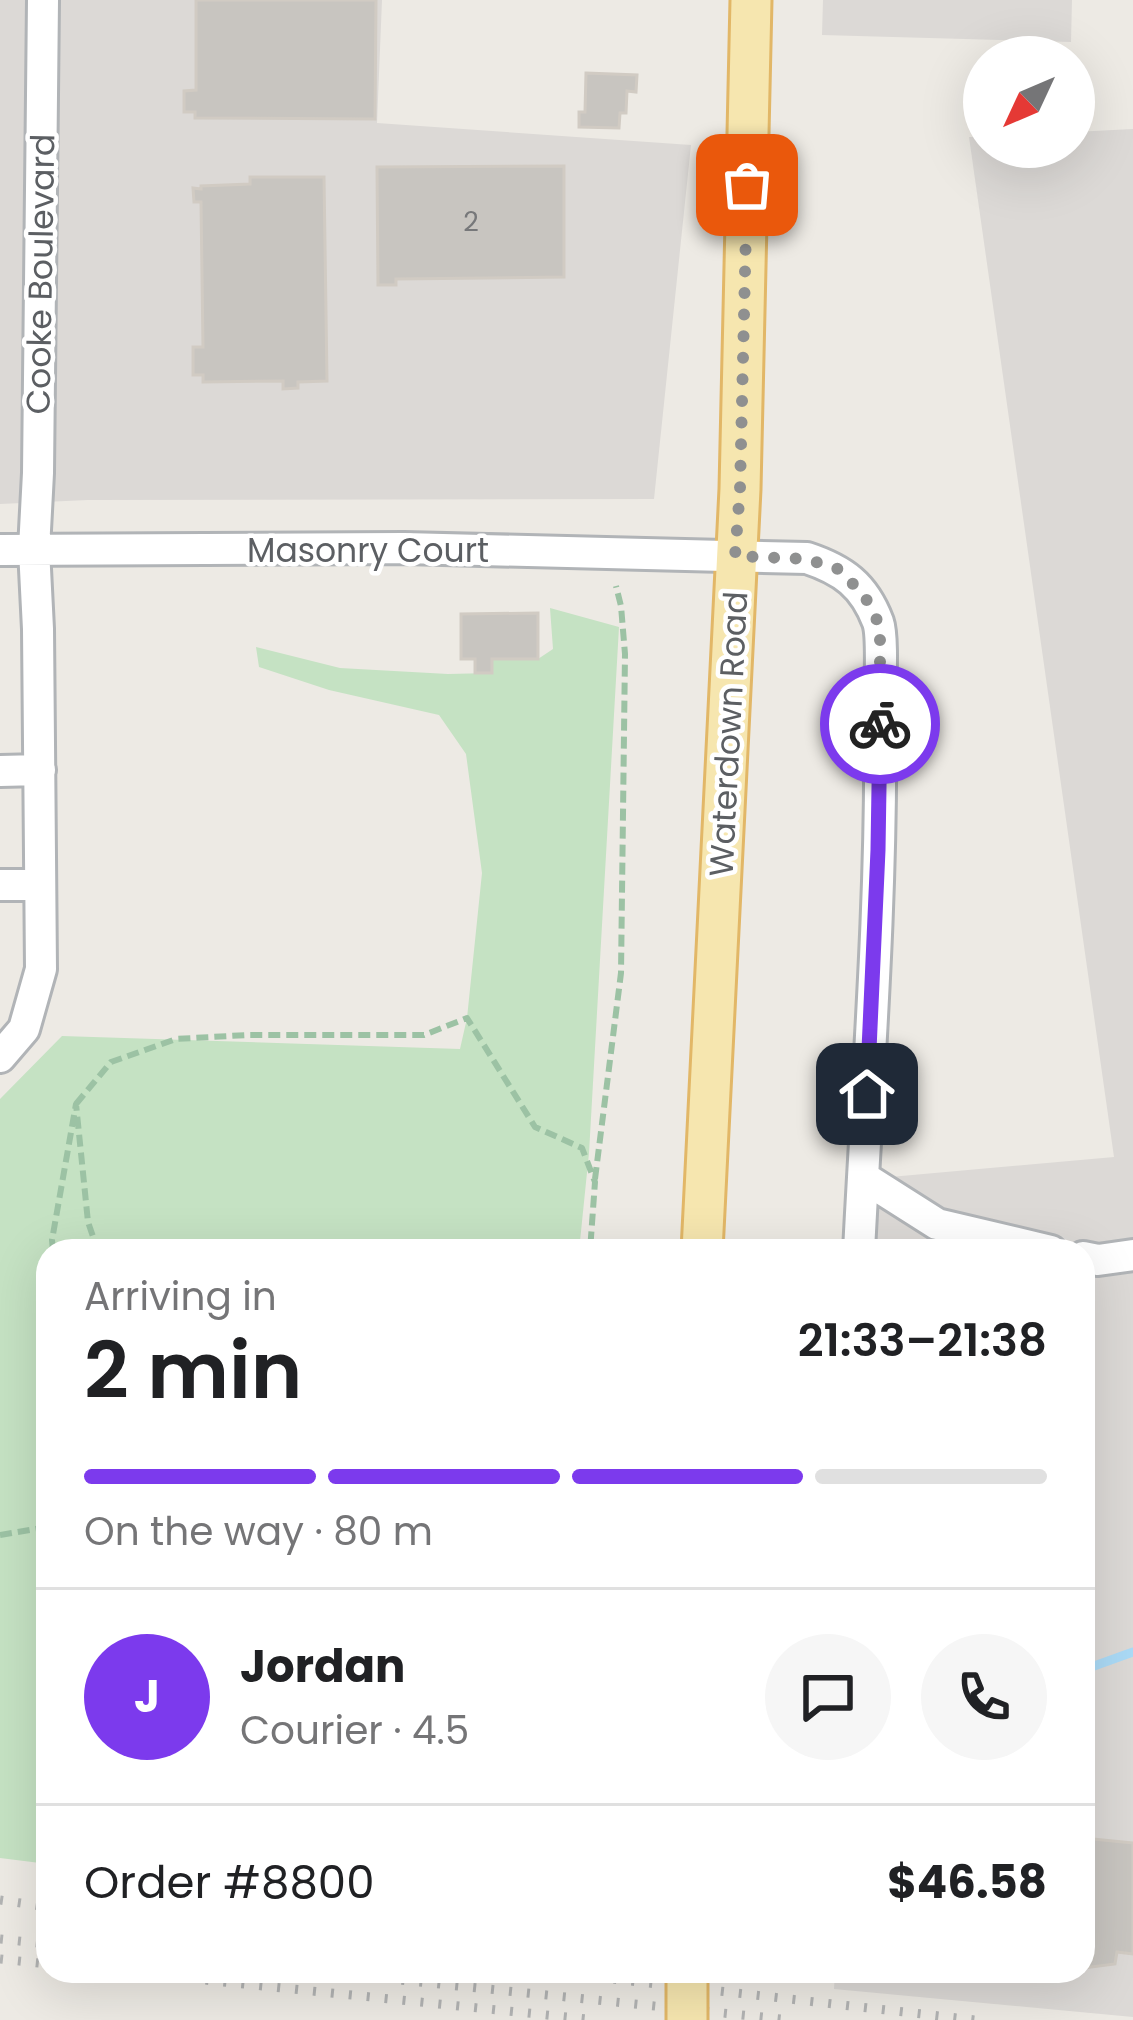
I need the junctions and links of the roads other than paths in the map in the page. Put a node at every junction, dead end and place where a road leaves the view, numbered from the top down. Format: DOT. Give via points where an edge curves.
graph roads {
  1 [pos="43,0"];
  2 [pos="751,0"];
  3 [pos="34,549"];
  4 [pos="0,550"];
  5 [pos="735,556"];
  6 [pos="40,770"];
  7 [pos="0,771"];
  8 [pos="0,885"];
  9 [pos="40,885"];
  10 [pos="0,1057"];
  11 [pos="862,1177"];
  12 [pos="704,1239"];
  13 [pos="859,1239"];
  14 [pos="1000,1239"];
  15 [pos="1133,1255"];
  16 [pos="1095,1259"];
  17 [pos="688,1983"];
  18 [pos="687,2020"];
  1 -- 3 [label="street, Cooke Boulevard"];
  2 -- 5 [label="main road, Waterdown Road"];
  3 -- 4 [label="street, Masonry Court"];
  3 -- 5 [label="street, Masonry Court"];
  3 -- 6 [label="street, Cooke Boulevard"];
  5 -- 11 [label="street, Masonry Court" via="807,559 838,569 880,626"];
  5 -- 12 [label="main road, Waterdown Road"];
  6 -- 7 [label="street"];
  6 -- 9 [label="street, Cooke Boulevard"];
  8 -- 9 [label="street"];
  9 -- 10 [label="street, Cooke Boulevard" via="41,969 24,1029"];
  11 -- 13 [label="street, Masonry Court"];
  11 -- 14 [label="street" via="937,1224"];
  15 -- 16 [label="street"];
  17 -- 18 [label="main road, bridge"];
}
